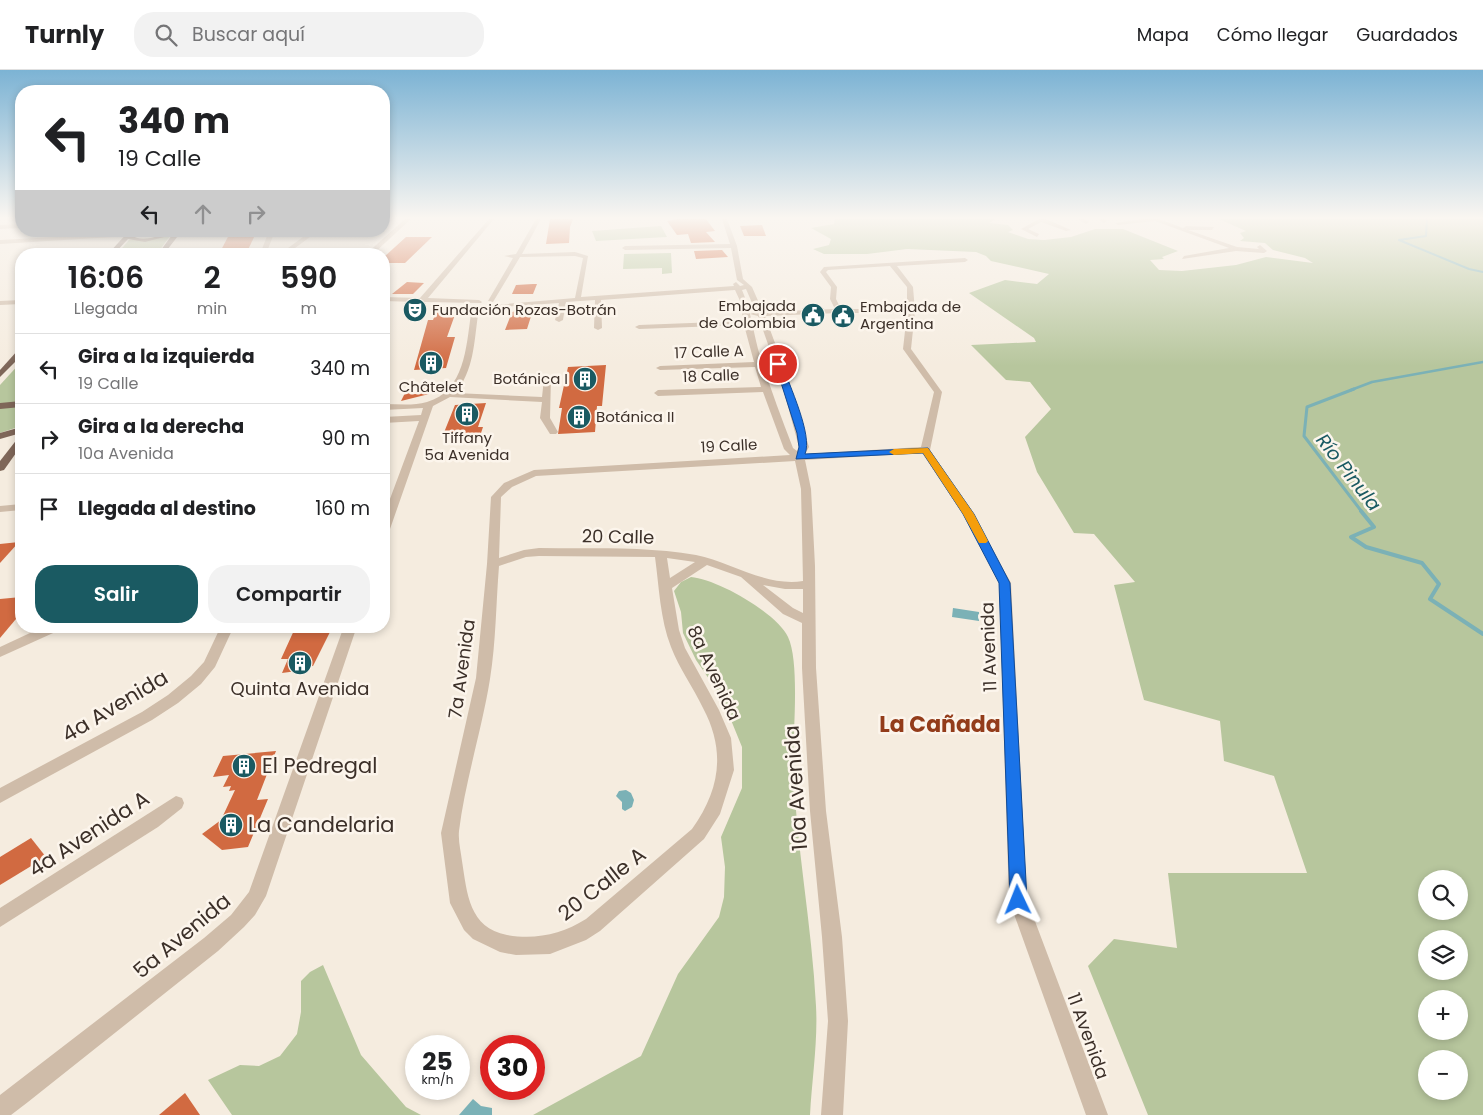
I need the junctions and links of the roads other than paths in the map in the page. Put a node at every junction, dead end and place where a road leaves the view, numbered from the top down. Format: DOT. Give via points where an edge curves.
graph roads {
  1 [pos="450,268"];
  2 [pos="508,268"];
  3 [pos="585,268"];
  4 [pos="738,268"];
  5 [pos="830,268"];
  6 [pos="895,268"];
  7 [pos="741,283"];
  8 [pos="488,290"];
  9 [pos="578,297"];
  10 [pos="598,299"];
  11 [pos="390,301"];
  12 [pos="15,302"];
  13 [pos="420,302"];
  14 [pos="563,302"];
  15 [pos="0,303"];
  16 [pos="483,305"];
  17 [pos="839,310"];
  18 [pos="911,311"];
  19 [pos="760,314"];
  20 [pos="746,318"];
  21 [pos="559,320"];
  22 [pos="639,327"];
  23 [pos="598,328"];
  24 [pos="15,359"];
  25 [pos="760,364"];
  26 [pos="660,368"];
  27 [pos="0,375"];
  28 [pos="548,379"];
  29 [pos="773,383"];
  30 [pos="658,393"];
  31 [pos="450,394"];
  32 [pos="546,400"];
  33 [pos="15,405"];
  34 [pos="429,405"];
  35 [pos="0,406"];
  36 [pos="390,407"];
  37 [pos="424,418"];
  38 [pos="390,420"];
  39 [pos="15,432"];
  40 [pos="553,432"];
  41 [pos="0,436"];
  42 [pos="15,448"];
  43 [pos="925,450"];
  44 [pos="799,457"];
  45 [pos="0,468"];
  46 [pos="534,473"];
  47 [pos="15,508"];
  48 [pos="0,509"];
  49 [pos="390,512"];
  50 [pos="661,555"];
  51 [pos="705,560"];
  52 [pos="493,564"];
  53 [pos="741,574"];
  54 [pos="809,584"];
  55 [pos="665,587"];
  56 [pos="808,621"];
  57 [pos="34,633"];
  58 [pos="225,633"];
  59 [pos="349,633"];
  60 [pos="0,652"];
  61 [pos="0,796"];
  62 [pos="176,803"];
  63 [pos="716,804"];
  64 [pos="456,890"];
  65 [pos="0,918"];
  66 [pos="0,1109"];
  67 [pos="832,1115"];
  68 [pos="1097,1115"];
  1 -- 13 [label="street"];
  2 -- 16 [label="street"];
  3 -- 9 [label="street"];
  4 -- 7 [label="street, 10a Avenida"];
  5 -- 17 [label="street" via="823,272 834,287 833,299"];
  6 -- 18 [label="street" via="910,287"];
  7 -- 9 [label="street"];
  7 -- 10 [label="street"];
  7 -- 19 [label="street, 10a Avenida"];
  7 -- 20 [label="street, 10a Avenida"];
  8 -- 16 [label="street"];
  9 -- 16 [label="street"];
  10 -- 14 [label="street"];
  10 -- 23 [label="street"];
  11 -- 13 [label="street"];
  12 -- 15 [label="street"];
  13 -- 16 [label="street"];
  14 -- 16 [label="street"];
  14 -- 21 [label="street"];
  16 -- 31 [label="street" via="463,380"];
  17 -- 18 [label="street"];
  17 -- 19 [label="street"];
  18 -- 43 [label="street" via="907,349 938,392"];
  19 -- 20 [label="street"];
  19 -- 29 [label="street, 10a Avenida"];
  20 -- 22 [label="street"];
  20 -- 25 [label="street, 10a Avenida"];
  24 -- 27 [label="main road"];
  25 -- 26 [label="street, 17 Calle A"];
  25 -- 29 [label="street, 10a Avenida"];
  28 -- 32 [label="street"];
  29 -- 30 [label="street, 18 Calle"];
  29 -- 44 [label="street, 10a Avenida" via="788,449"];
  29 -- 44 [label="street, 10a Avenida" via="801,433 804,447"];
  31 -- 32 [label="street"];
  31 -- 34 [label="street"];
  32 -- 40 [label="street" via="545,418"];
  33 -- 35 [label="main road"];
  34 -- 36 [label="street"];
  34 -- 37 [label="street"];
  37 -- 38 [label="street"];
  37 -- 49 [label="street"];
  39 -- 41 [label="main road"];
  42 -- 45 [label="main road"];
  43 -- 44 [label="street, 19 Calle"];
  43 -- 68 [label="street, 11 Avenida" via="968,514 1005,583 1018,900"];
  44 -- 46 [label="street, 19 Calle"];
  44 -- 54 [label="street, 10a Avenida" via="806,489"];
  46 -- 52 [label="street, 7a Avenida" via="507,484 496,497"];
  47 -- 48 [label="street"];
  50 -- 51 [label="street, 20 Calle"];
  50 -- 52 [label="street, 20 Calle" via="539,552"];
  50 -- 55 [label="street, 8a Avenida"];
  51 -- 53 [label="street, 20 Calle"];
  51 -- 55 [label="street"];
  52 -- 64 [label="street, 7a Avenida" via="483,678 450,833"];
  53 -- 54 [label="street, 20 Calle" via="775,584"];
  53 -- 56 [label="street, 20 Calle" via="788,611"];
  54 -- 56 [label="street, 10a Avenida"];
  55 -- 63 [label="street, 8a Avenida" via="678,648 712,710 723,738 726,770"];
  56 -- 67 [label="street, 10a Avenida" via="818,811 838,1021"];
  57 -- 60 [label="street"];
  58 -- 61 [label="street, 4a Avenida" via="210,664 173,699"];
  59 -- 66 [label="street, 5a Avenida" via="250,909"];
  62 -- 65 [label="street, 4a Avenida A" via="152,822"];
  63 -- 64 [label="street, 20 Calle A" via="691,842 593,925 565,941 530,947 508,945 488,938 463,914"];
}
